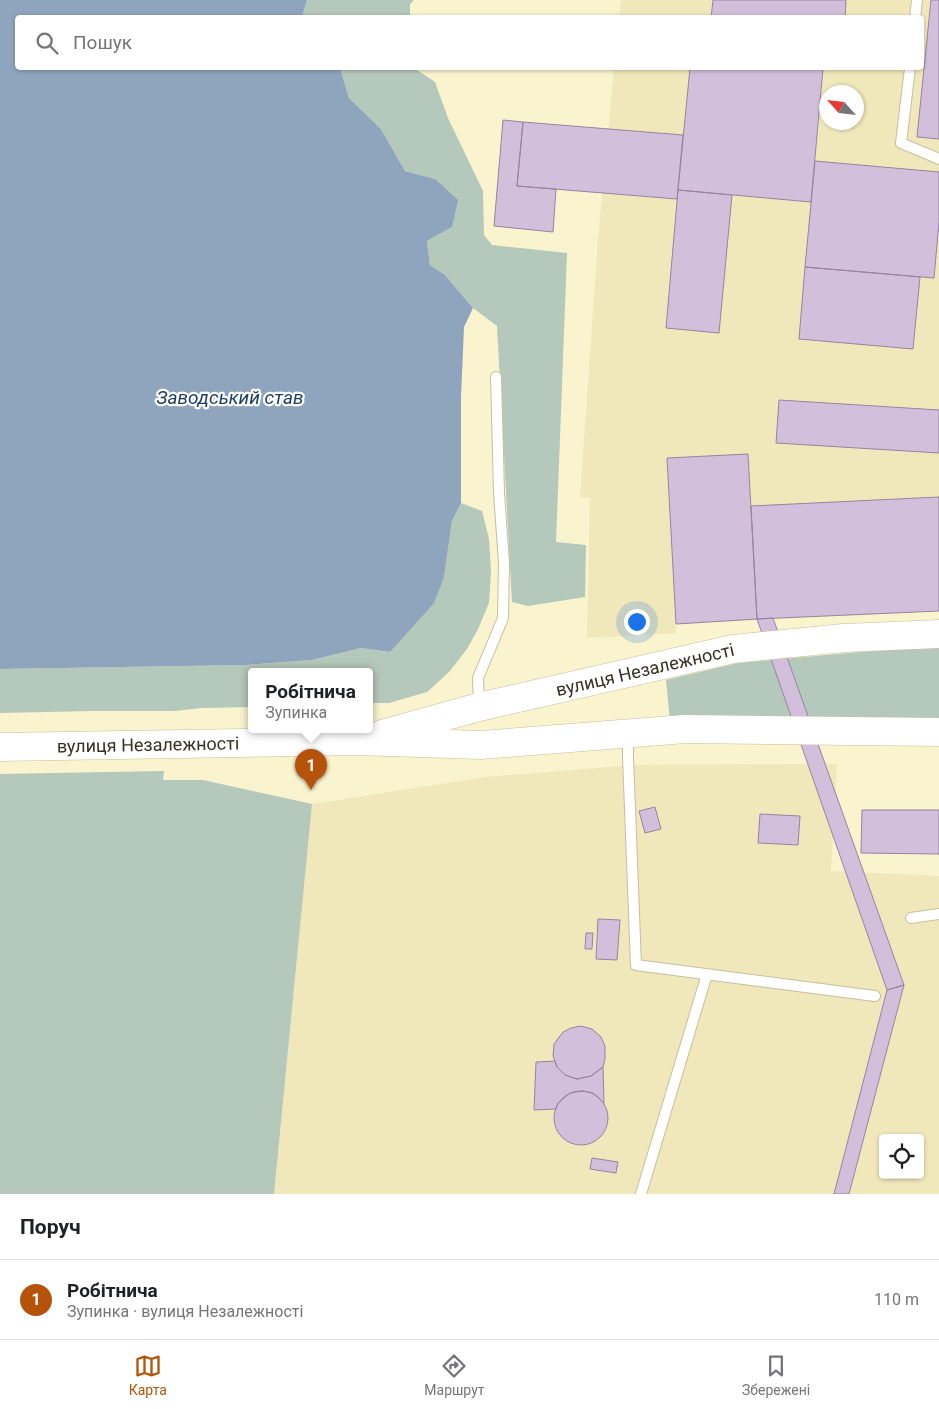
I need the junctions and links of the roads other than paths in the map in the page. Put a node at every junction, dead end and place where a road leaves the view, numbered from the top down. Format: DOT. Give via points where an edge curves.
graph roads {
  1 [pos="917,0"];
  2 [pos="915,15"];
  3 [pos="910,70"];
  4 [pos="939,160"];
  5 [pos="496,377"];
  6 [pos="939,634"];
  7 [pos="479,707"];
  8 [pos="939,732"];
  9 [pos="628,734"];
  10 [pos="356,741"];
  11 [pos="0,748"];
  12 [pos="939,914"];
  13 [pos="911,918"];
  14 [pos="707,974"];
  15 [pos="875,996"];
  16 [pos="641,1194"];
  1 -- 2 [label="lane"];
  3 -- 4 [label="lane" via="901,144"];
  5 -- 7 [label="lane" via="504,563 503,618 478,678"];
  6 -- 7 [label="main road, вулиця Незалежності" via="844,638 733,649"];
  7 -- 10 [label="main road, вулиця Незалежності"];
  8 -- 9 [label="main road, вулиця Незалежності" via="684,729"];
  9 -- 10 [label="main road, вулиця Незалежності" via="481,745"];
  9 -- 14 [label="lane" via="636,965"];
  10 -- 11 [label="main road, вулиця Незалежності"];
  12 -- 13 [label="lane"];
  14 -- 15 [label="lane"];
  14 -- 16 [label="lane"];
}
